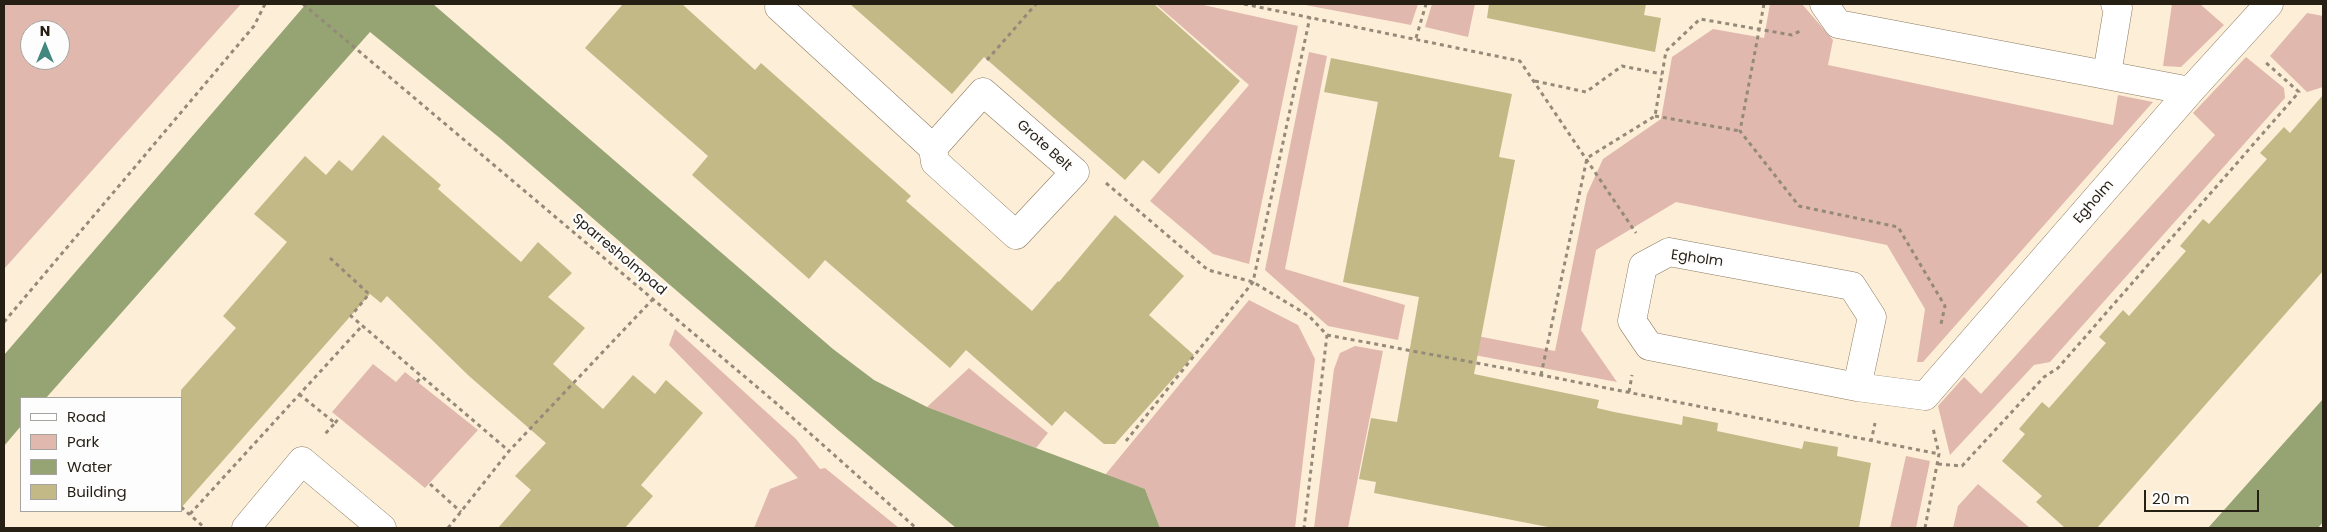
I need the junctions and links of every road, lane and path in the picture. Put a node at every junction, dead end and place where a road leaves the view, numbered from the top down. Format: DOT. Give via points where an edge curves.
graph roads {
  1 [pos="265,4"];
  2 [pos="303,4"];
  3 [pos="1036,4"];
  4 [pos="1244,4"];
  5 [pos="1426,4"];
  6 [pos="1764,4"];
  7 [pos="2115,4"];
  8 [pos="2269,4"];
  9 [pos="779,5"];
  10 [pos="1827,9"];
  11 [pos="1310,17"];
  12 [pos="1759,29"];
  13 [pos="1416,38"];
  14 [pos="2238,38"];
  15 [pos="1662,74"];
  16 [pos="2107,74"];
  17 [pos="1535,81"];
  18 [pos="2190,91"];
  19 [pos="983,92"];
  20 [pos="1655,116"];
  21 [pos="1740,131"];
  22 [pos="933,148"];
  23 [pos="1587,158"];
  24 [pos="1075,172"];
  25 [pos="330,258"];
  26 [pos="1654,260"];
  27 [pos="1253,282"];
  28 [pos="653,299"];
  29 [pos="4,322"];
  30 [pos="362,326"];
  31 [pos="1939,333"];
  32 [pos="1327,336"];
  33 [pos="1542,375"];
  34 [pos="421,376"];
  35 [pos="417,382"];
  36 [pos="1857,387"];
  37 [pos="299,394"];
  38 [pos="339,418"];
  39 [pos="335,423"];
  40 [pos="1126,441"];
  41 [pos="509,451"];
  42 [pos="1939,454"];
  43 [pos="302,461"];
  44 [pos="430,484"];
  45 [pos="182,508"];
  46 [pos="461,512"];
  47 [pos="190,514"];
  48 [pos="205,528"];
  49 [pos="246,528"];
  50 [pos="382,528"];
  51 [pos="448,528"];
  52 [pos="916,528"];
  53 [pos="1304,528"];
  54 [pos="1925,528"];
  1 -- 29 [label="path" via="254,26"];
  2 -- 28 [label="path, Sparresholmpad"];
  3 -- 19 [label="path" via="984,63"];
  4 -- 11 [label="path"];
  5 -- 13 [label="path"];
  6 -- 12 [label="path"];
  7 -- 16 [label="street" via="2118,8"];
  8 -- 14 [label="street, Egholm"];
  9 -- 22 [label="street, Grote Belt"];
  10 -- 12 [label="path" via="1792,35"];
  10 -- 16 [label="street" via="1838,24"];
  11 -- 13 [label="path"];
  11 -- 27 [label="path"];
  12 -- 15 [label="path" via="1700,19 1666,50"];
  12 -- 21 [label="path"];
  13 -- 17 [label="path" via="1520,61"];
  14 -- 18 [label="street, Egholm"];
  14 -- 54 [label="path" via="2299,92 2058,368 2044,376 1962,466 1938,464"];
  15 -- 17 [label="path" via="1622,66 1586,92"];
  15 -- 20 [label="path"];
  16 -- 18 [label="street"];
  17 -- 23 [label="path"];
  18 -- 36 [label="street, Egholm" via="1925,396"];
  19 -- 22 [label="street"];
  19 -- 24 [label="street, Grote Belt"];
  20 -- 21 [label="path"];
  20 -- 23 [label="path"];
  21 -- 31 [label="path" via="1799,206 1898,227 1945,306"];
  22 -- 24 [label="street, Grote Belt" via="935,162 1016,235"];
  23 -- 26 [label="path"];
  23 -- 33 [label="path"];
  24 -- 27 [label="path" via="1107,183 1208,270"];
  25 -- 30 [label="path" via="369,294 351,316"];
  26 -- 36 [label="street, Egholm" via="1643,266 1632,321 1649,346"];
  26 -- 36 [label="street, Egholm" via="1669,252 1852,286 1872,317"];
  27 -- 32 [label="path" via="1309,316"];
  27 -- 40 [label="path"];
  28 -- 41 [label="path"];
  28 -- 52 [label="path, Sparresholmpad"];
  30 -- 34 [label="path"];
  30 -- 37 [label="path"];
  32 -- 33 [label="path"];
  32 -- 53 [label="path"];
  33 -- 42 [label="path"];
  34 -- 35 [label="path"];
  34 -- 41 [label="path"];
  37 -- 39 [label="path"];
  37 -- 47 [label="path"];
  38 -- 39 [label="path"];
  39 -- 43 [label="path"];
  41 -- 46 [label="path"];
  43 -- 49 [label="street"];
  43 -- 50 [label="street"];
  44 -- 46 [label="path"];
  45 -- 47 [label="path"];
  46 -- 51 [label="path"];
  47 -- 48 [label="path"];
}
